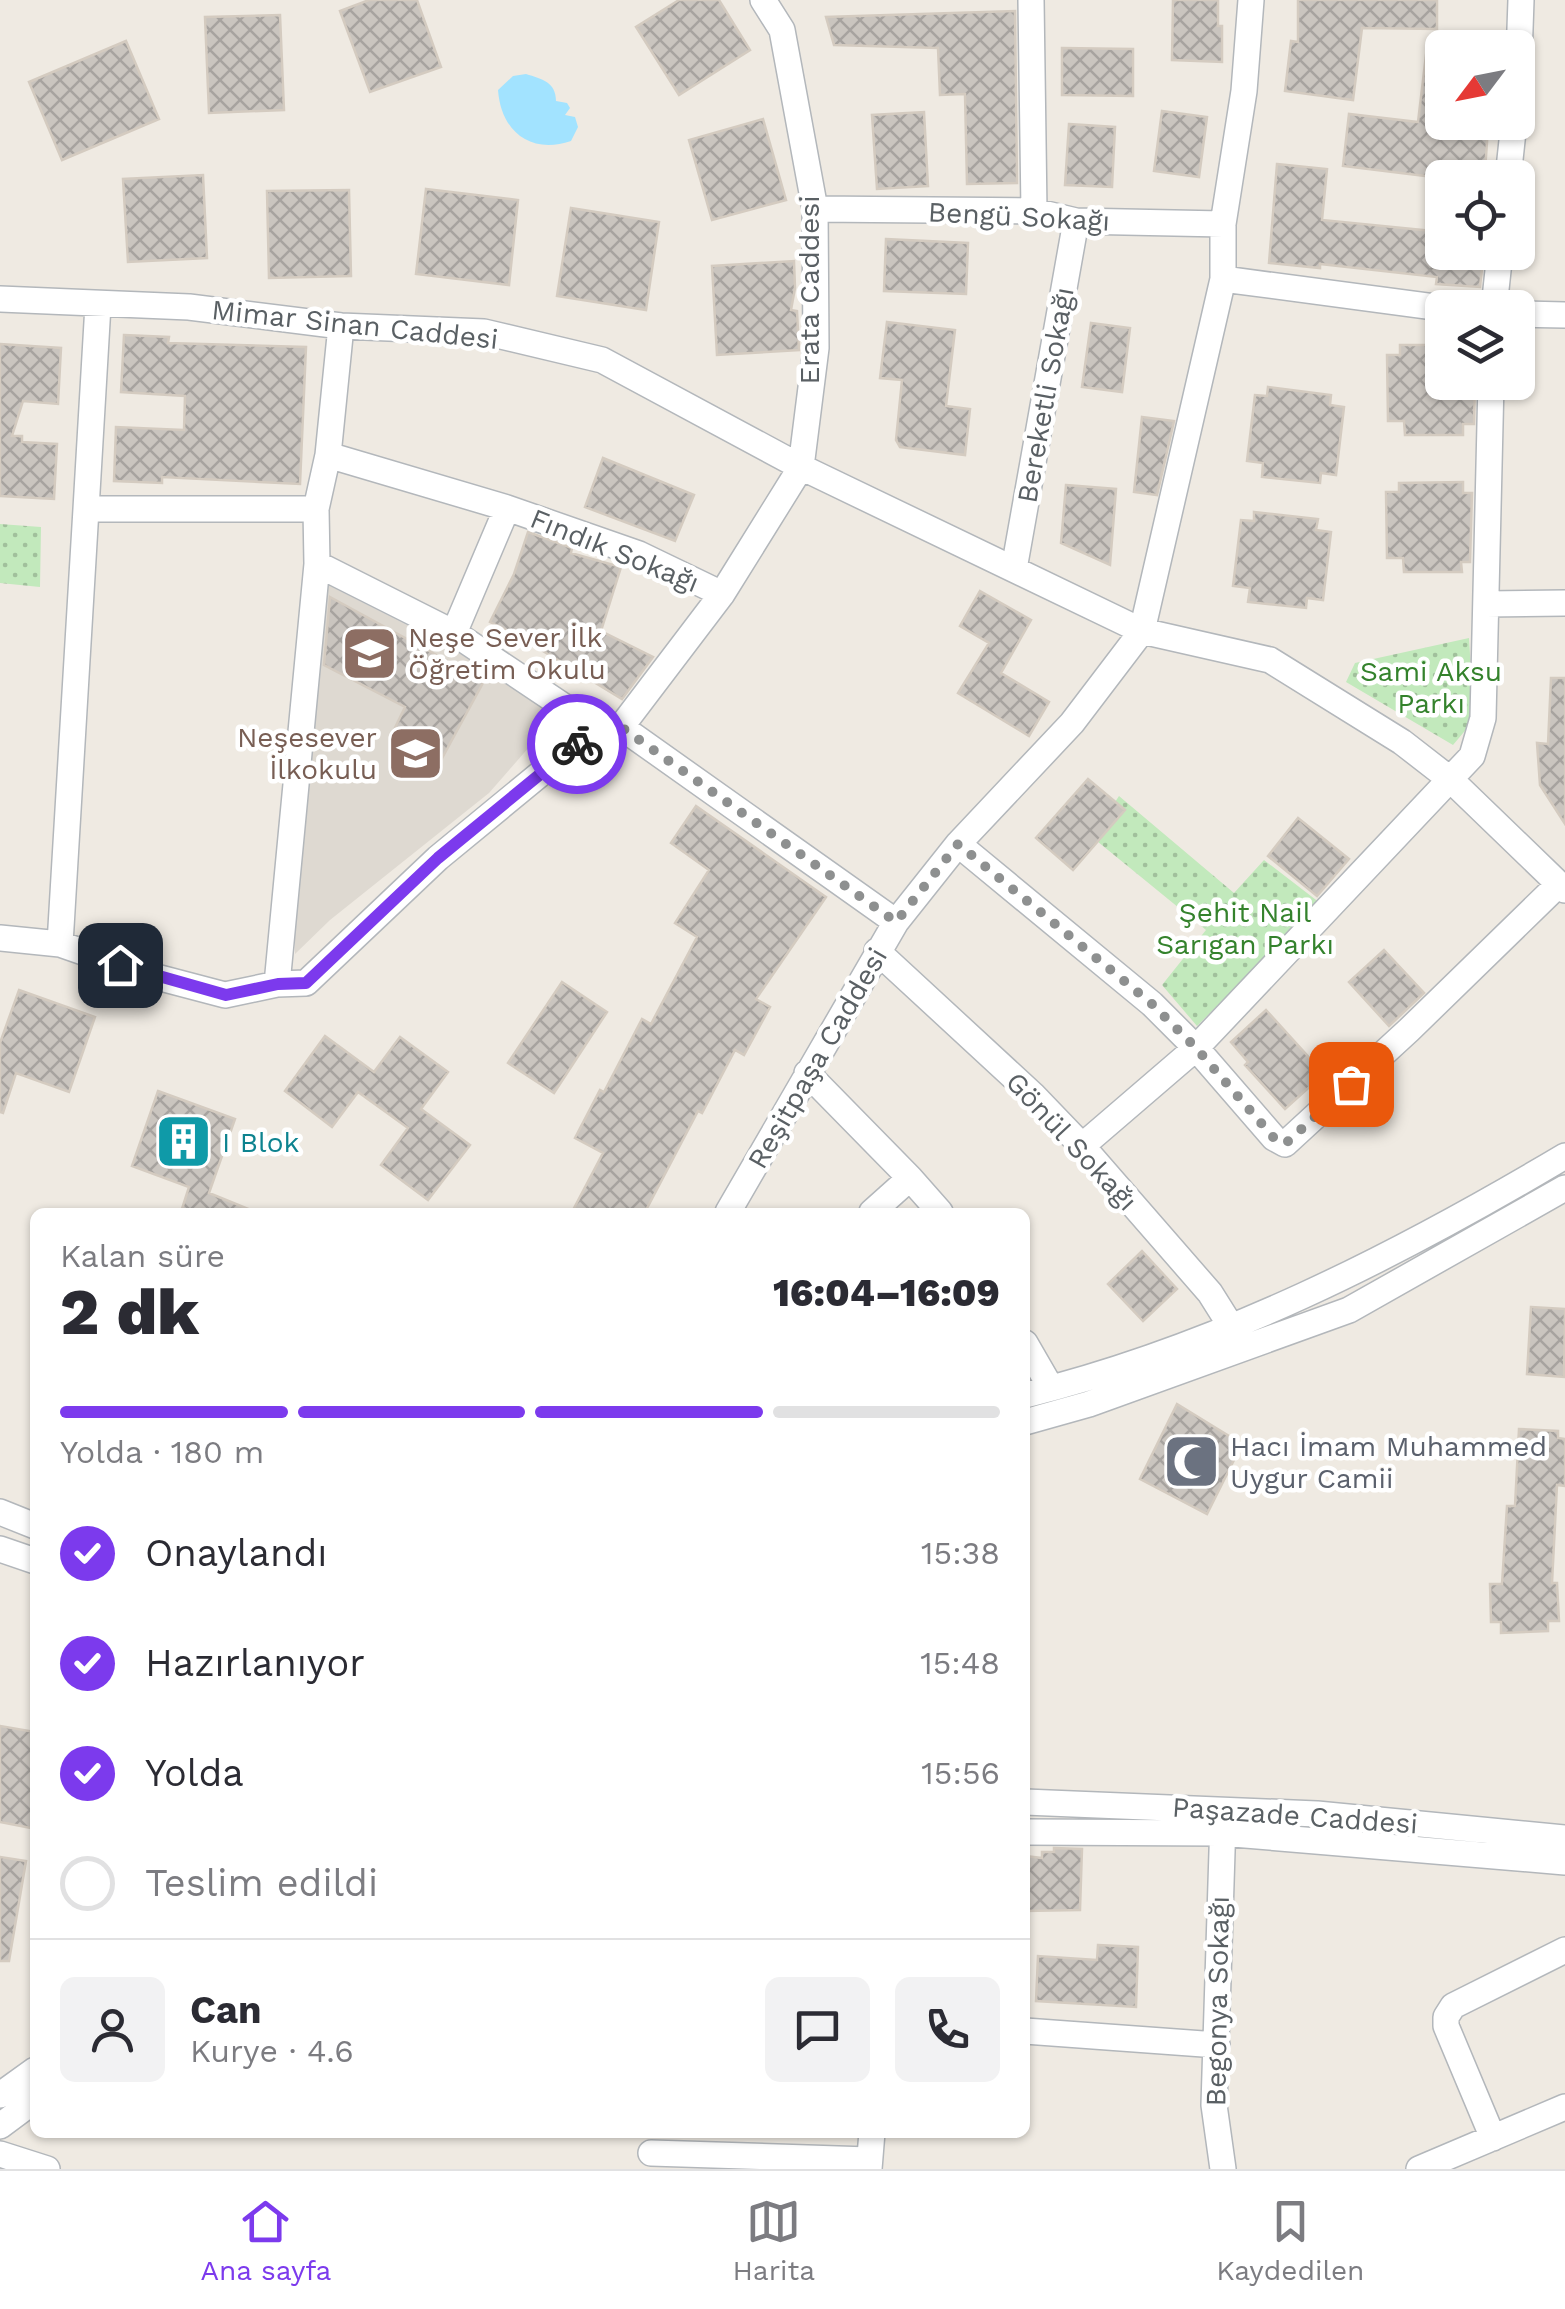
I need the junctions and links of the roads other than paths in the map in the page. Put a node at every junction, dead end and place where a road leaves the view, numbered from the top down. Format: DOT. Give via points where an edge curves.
graph roads {
  1 [pos="763,0"];
  2 [pos="1031,0"];
  3 [pos="1250,0"];
  4 [pos="1521,0"];
  5 [pos="1520,30"];
  6 [pos="815,209"];
  7 [pos="1034,211"];
  8 [pos="1076,221"];
  9 [pos="1224,224"];
  10 [pos="1223,279"];
  11 [pos="0,300"];
  12 [pos="98,304"];
  13 [pos="1425,306"];
  14 [pos="1535,314"];
  15 [pos="1565,315"];
  16 [pos="341,326"];
  17 [pos="1491,400"];
  18 [pos="328,454"];
  19 [pos="802,467"];
  20 [pos="507,508"];
  21 [pos="316,509"];
  22 [pos="86,510"];
  23 [pos="317,564"];
  24 [pos="1014,570"];
  25 [pos="722,594"];
  26 [pos="1565,603"];
  27 [pos="1486,604"];
  28 [pos="1142,631"];
  29 [pos="454,633"];
  30 [pos="608,728"];
  31 [pos="1452,780"];
  32 [pos="958,844"];
  33 [pos="1562,887"];
  34 [pos="896,922"];
  35 [pos="0,938"];
  36 [pos="60,944"];
  37 [pos="877,950"];
  38 [pos="278,984"];
  39 [pos="1196,1048"];
  40 [pos="808,1073"];
  41 [pos="1082,1146"];
  42 [pos="1565,1156"];
  43 [pos="910,1178"];
  44 [pos="1565,1188"];
  45 [pos="730,1208"];
  46 [pos="876,1208"];
  47 [pos="936,1208"];
  48 [pos="1235,1340"];
  49 [pos="1030,1351"];
  50 [pos="1052,1388"];
  51 [pos="1030,1394"];
  52 [pos="1030,1420"];
  53 [pos="0,1512"];
  54 [pos="30,1524"];
  55 [pos="0,1549"];
  56 [pos="30,1559"];
  57 [pos="1030,1802"];
  58 [pos="1222,1820"];
  59 [pos="1030,1832"];
  60 [pos="1565,1838"];
  61 [pos="1565,1862"];
  62 [pos="1565,1950"];
  63 [pos="1030,2031"];
  64 [pos="1218,2045"];
  65 [pos="30,2074"];
  66 [pos="0,2095"];
  67 [pos="30,2104"];
  68 [pos="1565,2107"];
  69 [pos="0,2126"];
  70 [pos="871,2138"];
  71 [pos="1493,2138"];
  72 [pos="651,2152"];
  73 [pos="0,2154"];
  74 [pos="869,2165"];
  75 [pos="47,2169"];
  76 [pos="1223,2169"];
  77 [pos="1420,2169"];
  1 -- 6 [label="street, Erata Caddesi" via="782,30"];
  2 -- 7 [label="street"];
  3 -- 9 [label="street"];
  4 -- 5 [label="street"];
  6 -- 7 [label="street, Bengü Sokağı"];
  6 -- 19 [label="street, Erata Caddesi" via="816,348"];
  7 -- 8 [label="street, Bengü Sokağı"];
  8 -- 9 [label="street, Bengü Sokağı"];
  8 -- 24 [label="street, Bereketli Sokağı"];
  9 -- 10 [label="street"];
  10 -- 13 [label="street"];
  10 -- 28 [label="street"];
  11 -- 12 [label="street, Mimar Sinan Caddesi"];
  12 -- 16 [label="street, Mimar Sinan Caddesi"];
  12 -- 22 [label="street"];
  14 -- 15 [label="street"];
  16 -- 18 [label="street"];
  16 -- 19 [label="street, Mimar Sinan Caddesi" via="484,332 602,360"];
  17 -- 27 [label="street"];
  18 -- 20 [label="street, Fındık Sokağı"];
  18 -- 21 [label="street"];
  19 -- 24 [label="street, Mimar Sinan Caddesi"];
  19 -- 25 [label="street"];
  20 -- 25 [label="street, Fındık Sokağı" via="639,554"];
  20 -- 29 [label="street"];
  21 -- 22 [label="street"];
  21 -- 23 [label="street"];
  22 -- 36 [label="street"];
  23 -- 29 [label="street"];
  23 -- 38 [label="street"];
  24 -- 28 [label="street, Mimar Sinan Caddesi"];
  25 -- 30 [label="street"];
  26 -- 27 [label="street"];
  27 -- 31 [label="street" via="1483,718 1472,756"];
  28 -- 31 [label="street" via="1270,660"];
  28 -- 32 [label="street, Reşitpaşa Caddesi" via="1072,723"];
  29 -- 30 [label="street"];
  30 -- 34 [label="street"];
  30 -- 38 [label="street" via="438,858 306,983"];
  31 -- 33 [label="street"];
  31 -- 39 [label="street"];
  32 -- 34 [label="street, Reşitpaşa Caddesi"];
  32 -- 39 [label="street"];
  33 -- 39 [label="street" via="1285,1144"];
  34 -- 37 [label="street, Reşitpaşa Caddesi"];
  35 -- 36 [label="street"];
  36 -- 38 [label="street" via="226,995"];
  37 -- 40 [label="street, Reşitpaşa Caddesi"];
  37 -- 41 [label="street, Gönül Sokağı"];
  39 -- 41 [label="street"];
  40 -- 43 [label="street"];
  40 -- 45 [label="street, Reşitpaşa Caddesi"];
  41 -- 48 [label="street, Gönül Sokağı" via="1210,1293"];
  42 -- 48 [label="street"];
  43 -- 46 [label="street"];
  43 -- 47 [label="street"];
  44 -- 48 [label="street" via="1350,1310"];
  48 -- 50 [label="street"];
  48 -- 52 [label="street"];
  49 -- 50 [label="street"];
  50 -- 51 [label="street"];
  53 -- 54 [label="street"];
  55 -- 56 [label="street"];
  57 -- 58 [label="street, Paşazade Caddesi"];
  58 -- 59 [label="street, Paşazade Caddesi"];
  58 -- 60 [label="street, Paşazade Caddesi"];
  58 -- 61 [label="street, Paşazade Caddesi"];
  58 -- 64 [label="street, Begonya Sokağı"];
  62 -- 71 [label="street" via="1454,2006 1446,2017"];
  63 -- 64 [label="street"];
  64 -- 76 [label="street, Begonya Sokağı" via="1214,2105"];
  65 -- 66 [label="street"];
  67 -- 69 [label="street"];
  68 -- 71 [label="street"];
  70 -- 74 [label="street"];
  71 -- 77 [label="street"];
  72 -- 74 [label="street"];
  73 -- 75 [label="street"];
}
